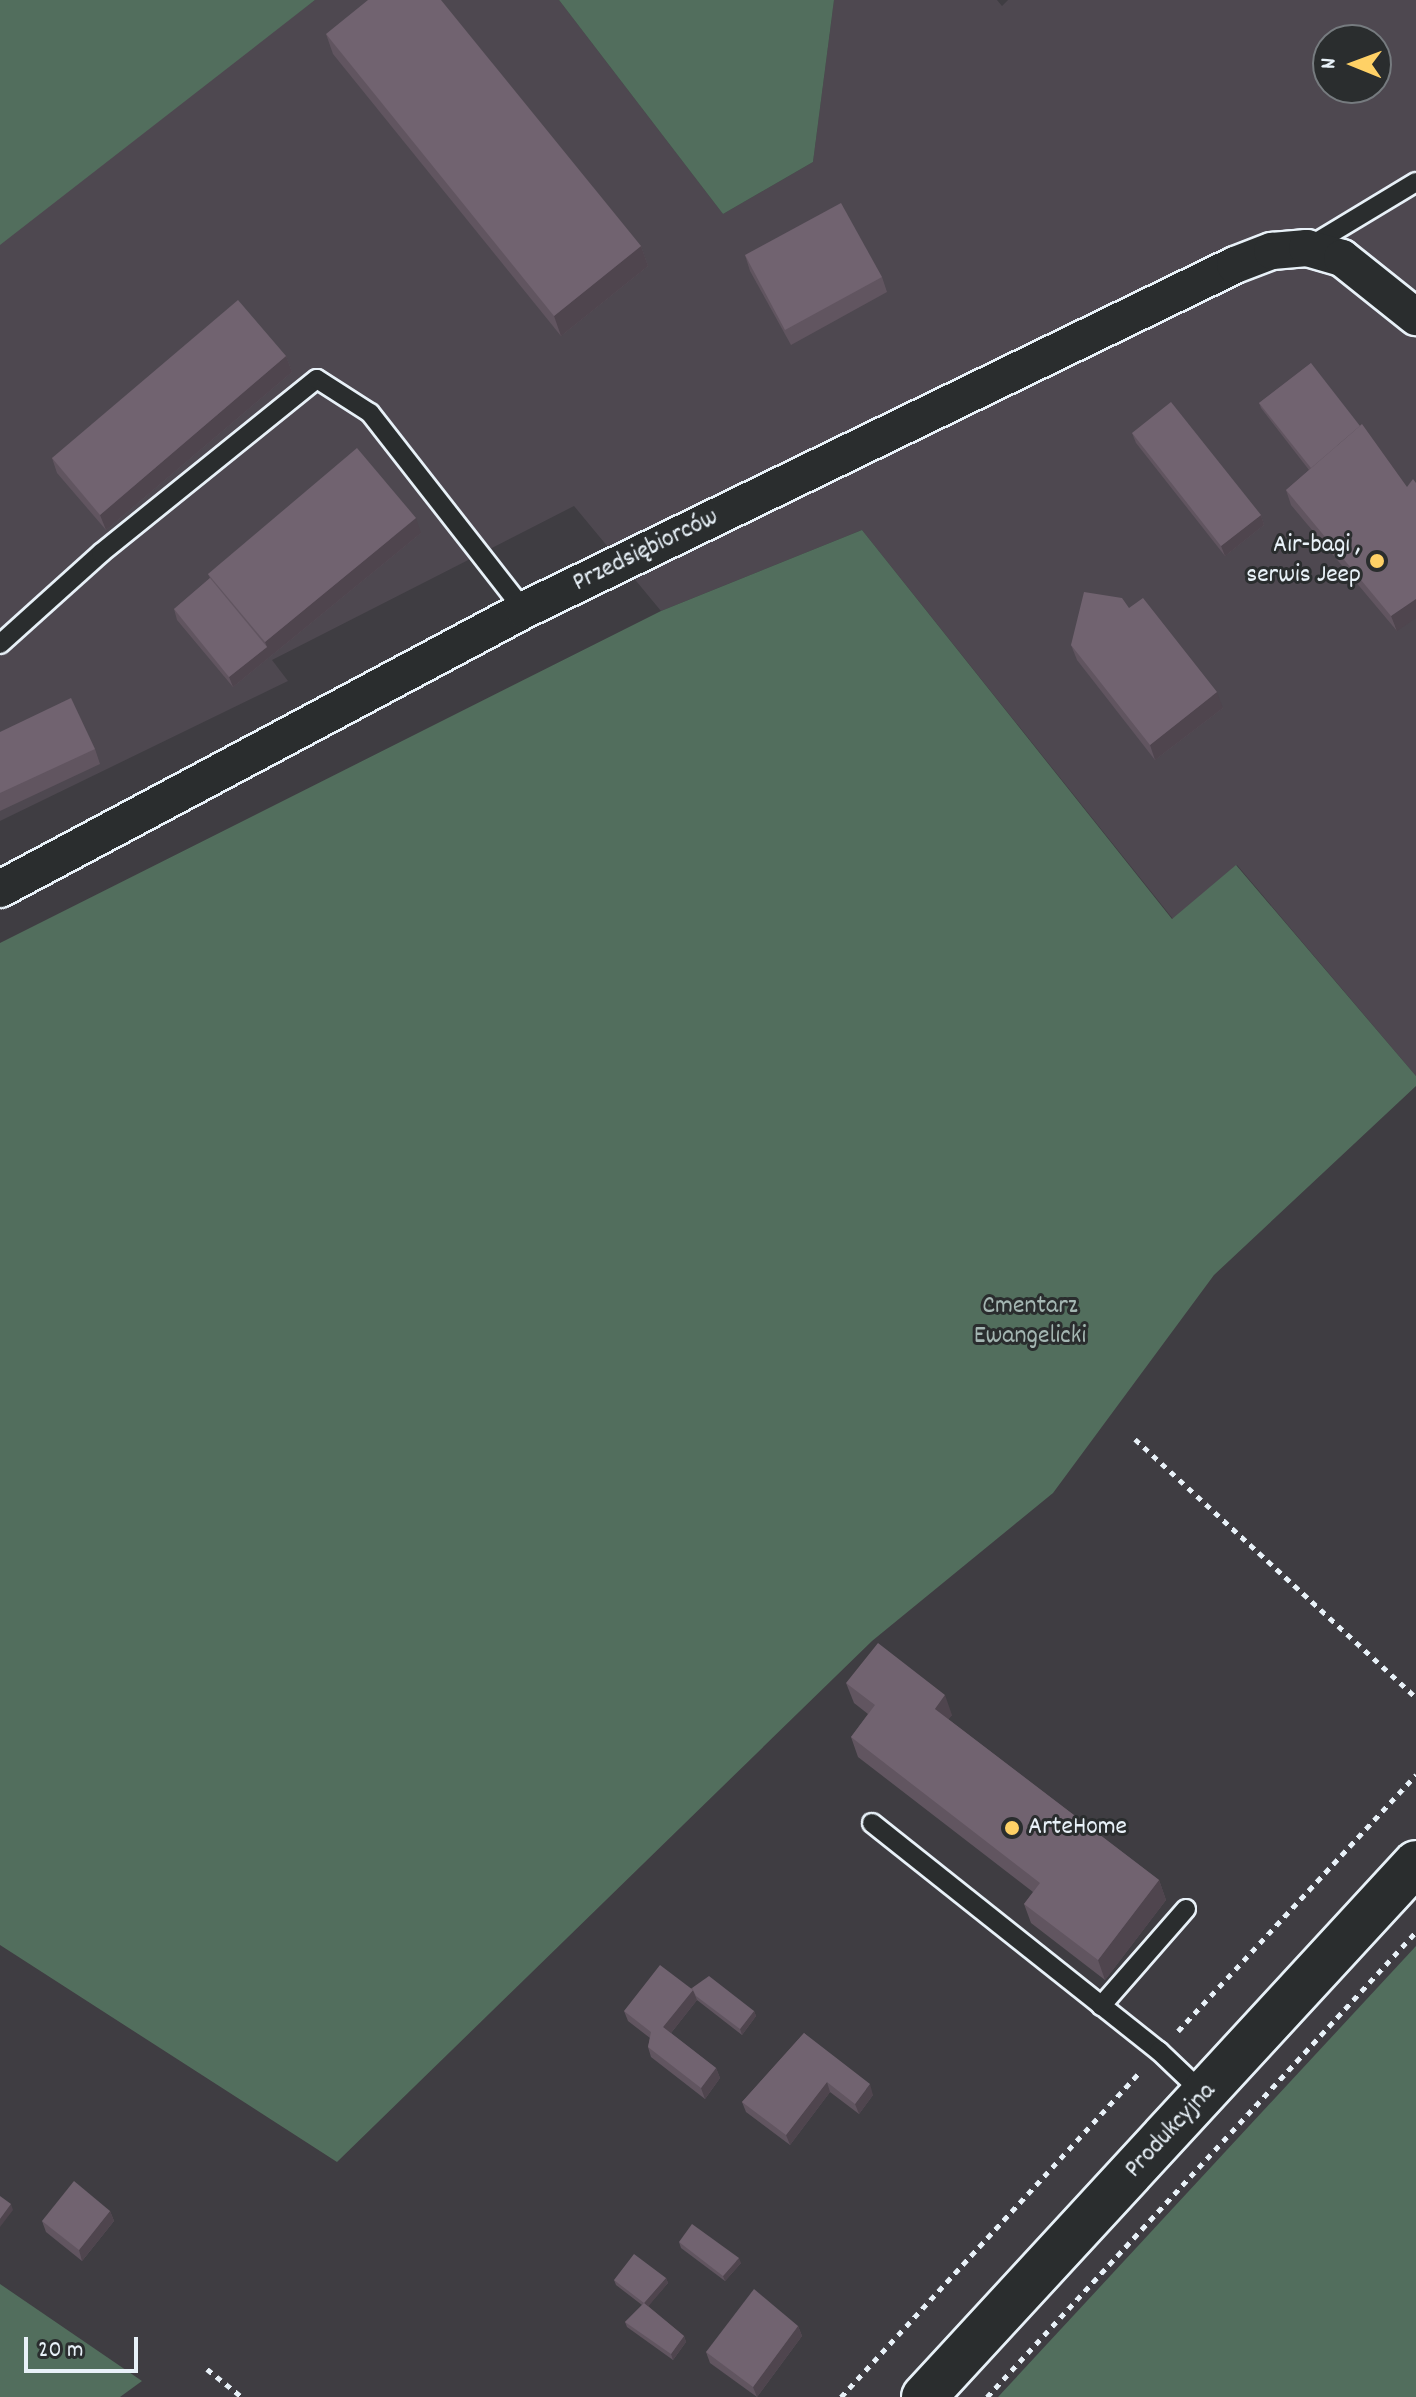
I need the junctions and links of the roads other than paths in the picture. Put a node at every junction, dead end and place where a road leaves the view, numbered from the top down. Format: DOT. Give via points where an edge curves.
graph roads {
  1 [pos="1416,182"];
  2 [pos="1307,248"];
  3 [pos="1416,317"];
  4 [pos="524,610"];
  5 [pos="0,644"];
  6 [pos="0,889"];
  7 [pos="872,1823"];
  8 [pos="1416,1863"];
  9 [pos="1186,1909"];
  10 [pos="1101,2006"];
  11 [pos="1204,2094"];
  12 [pos="924,2397"];
  1 -- 2 [label="lane"];
  2 -- 3 [label="street" via="1342,258"];
  2 -- 4 [label="street, Przedsiębiorców" via="1272,251 1235,265"];
  4 -- 5 [label="lane" via="370,413 317,379 101,553"];
  4 -- 6 [label="street, Przedsiębiorców"];
  7 -- 10 [label="lane"];
  8 -- 11 [label="street, Produkcyjna"];
  9 -- 10 [label="lane"];
  10 -- 11 [label="lane"];
  11 -- 12 [label="street, Produkcyjna"];
}
